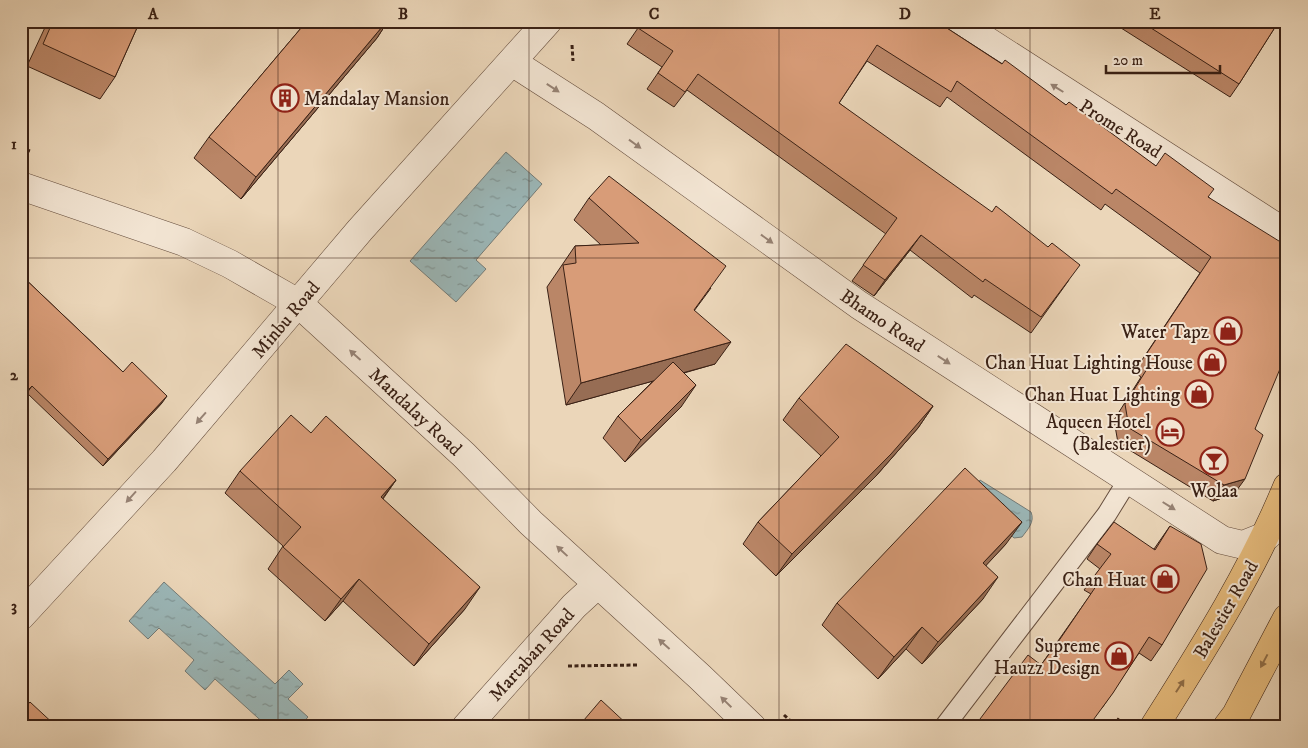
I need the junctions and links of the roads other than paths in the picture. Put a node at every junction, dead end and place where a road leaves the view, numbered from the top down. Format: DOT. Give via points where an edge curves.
graph roads {
  1 [pos="548,21"];
  2 [pos="956,21"];
  3 [pos="512,62"];
  4 [pos="21,186"];
  5 [pos="1287,234"];
  6 [pos="298,304"];
  7 [pos="1128,480"];
  8 [pos="1287,487"];
  9 [pos="1268,534"];
  10 [pos="598,584"];
  11 [pos="21,616"];
  12 [pos="1287,618"];
  13 [pos="466,727"];
  14 [pos="752,727"];
  15 [pos="944,727"];
  16 [pos="1154,727"];
  17 [pos="1227,727"];
  1 -- 3 [label="street, Minbu Road"];
  5 -- 2 [label="street, Prome Road, one-way"];
  3 -- 6 [label="street, Minbu Road" via="360,230"];
  3 -- 7 [label="street, Bhamo Road, one-way" via="604,122 859,305"];
  4 -- 6 [label="street, Mandalay Road" via="184,242 230,264"];
  10 -- 6 [label="street, Mandalay Road, one-way" via="531,523 464,455"];
  6 -- 11 [label="street, Minbu Road, one-way" via="164,461"];
  7 -- 9 [label="street, Bhamo Road, one-way" via="1222,540 1243,545"];
  7 -- 15 [label="lane" via="1107,514"];
  8 -- 9 [label="main road, Balestier Road"];
  16 -- 9 [label="main road, Balestier Road, one-way" via="1217,628"];
  10 -- 13 [label="street, Martaban Road" via="574,606"];
  14 -- 10 [label="street, Mandalay Road, one-way"];
  12 -- 17 [label="main road, one-way"];
}
